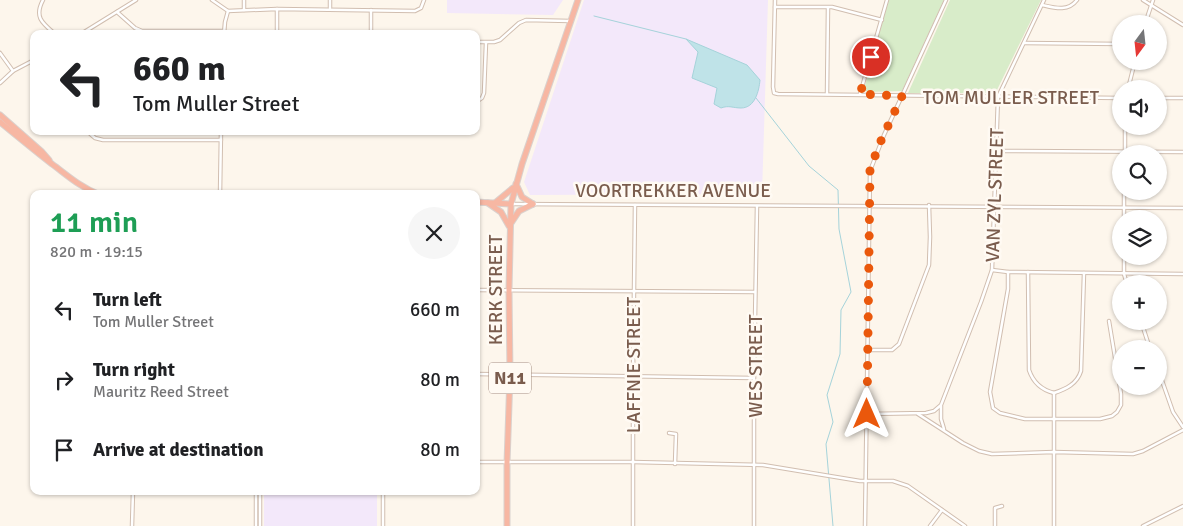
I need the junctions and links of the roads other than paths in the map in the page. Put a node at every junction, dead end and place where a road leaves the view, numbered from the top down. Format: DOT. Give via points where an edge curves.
graph roads {
  1 [pos="43,0"];
  2 [pos="136,0"];
  3 [pos="212,0"];
  4 [pos="244,0"];
  5 [pos="330,0"];
  6 [pos="578,0"];
  7 [pos="775,0"];
  8 [pos="887,0"];
  9 [pos="946,0"];
  10 [pos="1044,0"];
  11 [pos="1077,0"];
  12 [pos="1144,0"];
  13 [pos="1153,0"];
  14 [pos="424,2"];
  15 [pos="1042,5"];
  16 [pos="1151,5"];
  17 [pos="775,7"];
  18 [pos="828,7"];
  19 [pos="277,9"];
  20 [pos="330,9"];
  21 [pos="244,10"];
  22 [pos="371,10"];
  23 [pos="228,11"];
  24 [pos="117,12"];
  25 [pos="1148,15"];
  26 [pos="882,20"];
  27 [pos="570,21"];
  28 [pos="1183,25"];
  29 [pos="51,30"];
  30 [pos="88,30"];
  31 [pos="140,30"];
  32 [pos="224,30"];
  33 [pos="277,30"];
  34 [pos="371,30"];
  35 [pos="480,42"];
  36 [pos="486,43"];
  37 [pos="1024,43"];
  38 [pos="1112,44"];
  39 [pos="0,53"];
  40 [pos="30,62"];
  41 [pos="13,71"];
  42 [pos="0,84"];
  43 [pos="826,94"];
  44 [pos="860,94"];
  45 [pos="902,96"];
  46 [pos="998,97"];
  47 [pos="1112,98"];
  48 [pos="1167,98"];
  49 [pos="1183,98"];
  50 [pos="480,99"];
  51 [pos="0,115"];
  52 [pos="0,122"];
  53 [pos="92,135"];
  54 [pos="221,135"];
  55 [pos="221,140"];
  56 [pos="995,151"];
  57 [pos="1167,152"];
  58 [pos="1183,152"];
  59 [pos="1112,153"];
  60 [pos="50,163"];
  61 [pos="515,185"];
  62 [pos="90,190"];
  63 [pos="220,190"];
  64 [pos="1124,200"];
  65 [pos="480,202"];
  66 [pos="488,203"];
  67 [pos="495,204"];
  68 [pos="511,204"];
  69 [pos="532,204"];
  70 [pos="635,205"];
  71 [pos="869,205"];
  72 [pos="929,205"];
  73 [pos="757,206"];
  74 [pos="993,206"];
  75 [pos="1124,207"];
  76 [pos="1183,208"];
  77 [pos="510,226"];
  78 [pos="1124,265"];
  79 [pos="992,270"];
  80 [pos="1008,272"];
  81 [pos="1028,272"];
  82 [pos="1084,273"];
  83 [pos="1124,274"];
  84 [pos="1183,274"];
  85 [pos="480,290"];
  86 [pos="509,290"];
  87 [pos="634,291"];
  88 [pos="756,292"];
  89 [pos="1110,321"];
  90 [pos="867,350"];
  91 [pos="480,374"];
  92 [pos="510,375"];
  93 [pos="633,377"];
  94 [pos="754,378"];
  95 [pos="1054,393"];
  96 [pos="1167,395"];
  97 [pos="941,405"];
  98 [pos="867,414"];
  99 [pos="918,414"];
  100 [pos="1054,418"];
  101 [pos="1183,428"];
  102 [pos="945,431"];
  103 [pos="669,433"];
  104 [pos="1054,452"];
  105 [pos="480,462"];
  106 [pos="633,462"];
  107 [pos="507,463"];
  108 [pos="675,464"];
  109 [pos="755,465"];
  110 [pos="865,482"];
  111 [pos="133,495"];
  112 [pos="258,495"];
  113 [pos="383,495"];
  114 [pos="1002,506"];
  115 [pos="1183,506"];
  116 [pos="942,510"];
  117 [pos="132,526"];
  118 [pos="258,526"];
  119 [pos="383,526"];
  120 [pos="507,526"];
  121 [pos="633,526"];
  122 [pos="754,526"];
  123 [pos="865,526"];
  124 [pos="930,526"];
  125 [pos="965,526"];
  126 [pos="995,526"];
  127 [pos="1054,526"];
  128 [pos="1143,526"];
  1 -- 29 [label="street" via="40,17"];
  2 -- 24 [label="street"];
  3 -- 23 [label="street"];
  4 -- 21 [label="street"];
  5 -- 20 [label="street"];
  6 -- 27 [label="highway, N11"];
  7 -- 17 [label="street"];
  8 -- 26 [label="street"];
  9 -- 45 [label="street"];
  10 -- 15 [label="street, VAN ZYL STREET"];
  11 -- 15 [label="street" via="1068,8"];
  12 -- 16 [label="street"];
  13 -- 16 [label="street"];
  14 -- 22 [label="street" via="416,10"];
  15 -- 37 [label="street, VAN ZYL STREET"];
  16 -- 25 [label="street"];
  16 -- 28 [label="street"];
  17 -- 18 [label="street"];
  17 -- 43 [label="street, TOM MULLER STREET" via="773,90 780,94"];
  18 -- 26 [label="street"];
  18 -- 43 [label="street"];
  19 -- 20 [label="street"];
  19 -- 21 [label="street"];
  19 -- 33 [label="street"];
  20 -- 22 [label="street"];
  21 -- 23 [label="street"];
  22 -- 34 [label="street"];
  23 -- 32 [label="street"];
  24 -- 30 [label="street"];
  24 -- 31 [label="street"];
  26 -- 44 [label="street"];
  27 -- 36 [label="street" via="523,20 502,39"];
  27 -- 61 [label="highway, N11"];
  35 -- 36 [label="street"];
  36 -- 50 [label="street" via="484,93"];
  37 -- 38 [label="street"];
  37 -- 46 [label="street, VAN ZYL STREET"];
  39 -- 41 [label="street"];
  40 -- 41 [label="street"];
  41 -- 42 [label="street"];
  43 -- 44 [label="street, TOM MULLER STREET"];
  44 -- 45 [label="street, TOM MULLER STREET"];
  45 -- 46 [label="street, TOM MULLER STREET"];
  45 -- 71 [label="street" via="872,163"];
  46 -- 47 [label="street, TOM MULLER STREET"];
  46 -- 56 [label="street, VAN ZYL STREET"];
  48 -- 49 [label="street"];
  51 -- 60 [label="highway"];
  52 -- 60 [label="highway"];
  53 -- 55 [label="street" via="103,140"];
  54 -- 55 [label="street"];
  55 -- 63 [label="street"];
  56 -- 59 [label="street"];
  56 -- 74 [label="street, VAN ZYL STREET"];
  57 -- 58 [label="street"];
  60 -- 62 [label="highway"];
  61 -- 67 [label="highway"];
  61 -- 68 [label="highway, N11"];
  61 -- 69 [label="highway" via="522,197"];
  64 -- 75 [label="street"];
  65 -- 66 [label="highway, VOORTREKKER AVENUE"];
  66 -- 67 [label="highway, VOORTREKKER AVENUE"];
  66 -- 77 [label="highway" via="501,212"];
  67 -- 68 [label="highway, VOORTREKKER AVENUE"];
  68 -- 69 [label="street, VOORTREKKER AVENUE"];
  68 -- 77 [label="highway, KERK STREET / N11"];
  69 -- 70 [label="street, VOORTREKKER AVENUE"];
  69 -- 77 [label="highway" via="519,211"];
  70 -- 73 [label="street, VOORTREKKER AVENUE"];
  70 -- 87 [label="street, LAFFNIE STREET"];
  71 -- 72 [label="street, VOORTREKKER AVENUE"];
  71 -- 73 [label="street, VOORTREKKER AVENUE"];
  71 -- 90 [label="street"];
  72 -- 74 [label="street, VOORTREKKER AVENUE"];
  72 -- 90 [label="street" via="929,265 899,344 892,350"];
  73 -- 88 [label="street, WES STREET"];
  74 -- 75 [label="street, VOORTREKKER AVENUE"];
  74 -- 79 [label="street, VAN ZYL STREET"];
  75 -- 76 [label="street, VOORTREKKER AVENUE"];
  77 -- 86 [label="highway, KERK STREET / N11"];
  78 -- 83 [label="street"];
  79 -- 80 [label="street"];
  79 -- 97 [label="street, VAN ZYL STREET"];
  80 -- 81 [label="street"];
  80 -- 100 [label="street" via="991,403 1000,413 1014,417"];
  81 -- 82 [label="street"];
  81 -- 95 [label="street" via="1029,370 1036,384"];
  82 -- 83 [label="street"];
  82 -- 95 [label="street" via="1081,371 1073,384"];
  83 -- 84 [label="street"];
  85 -- 86 [label="street"];
  86 -- 87 [label="street"];
  86 -- 92 [label="highway, KERK STREET / N11"];
  87 -- 88 [label="street"];
  87 -- 93 [label="street, LAFFNIE STREET"];
  88 -- 94 [label="street, WES STREET"];
  89 -- 100 [label="street" via="1121,388 1120,408 1112,416 1100,419"];
  90 -- 98 [label="street"];
  91 -- 92 [label="street"];
  92 -- 93 [label="street"];
  92 -- 107 [label="highway, KERK STREET / N11"];
  93 -- 94 [label="street"];
  93 -- 106 [label="street, LAFFNIE STREET"];
  94 -- 109 [label="street, WES STREET"];
  95 -- 100 [label="street"];
  96 -- 101 [label="street"];
  97 -- 99 [label="street" via="931,412"];
  97 -- 102 [label="street"];
  98 -- 99 [label="street"];
  98 -- 110 [label="street"];
  99 -- 102 [label="street"];
  100 -- 104 [label="street"];
  101 -- 104 [label="street" via="1138,453"];
  102 -- 104 [label="street" via="972,448 992,454"];
  103 -- 108 [label="street" via="676,434"];
  104 -- 127 [label="street"];
  105 -- 107 [label="street"];
  106 -- 107 [label="street"];
  106 -- 108 [label="street"];
  106 -- 121 [label="street, LAFFNIE STREET"];
  107 -- 120 [label="highway, KERK STREET / N11"];
  108 -- 109 [label="street"];
  109 -- 110 [label="street"];
  109 -- 122 [label="street, WES STREET"];
  110 -- 116 [label="street" via="897,482"];
  110 -- 123 [label="street"];
  111 -- 117 [label="street"];
  112 -- 118 [label="street"];
  113 -- 119 [label="street"];
  114 -- 126 [label="street" via="995,508"];
  115 -- 128 [label="street"];
  116 -- 124 [label="street"];
  116 -- 125 [label="street"];
}
